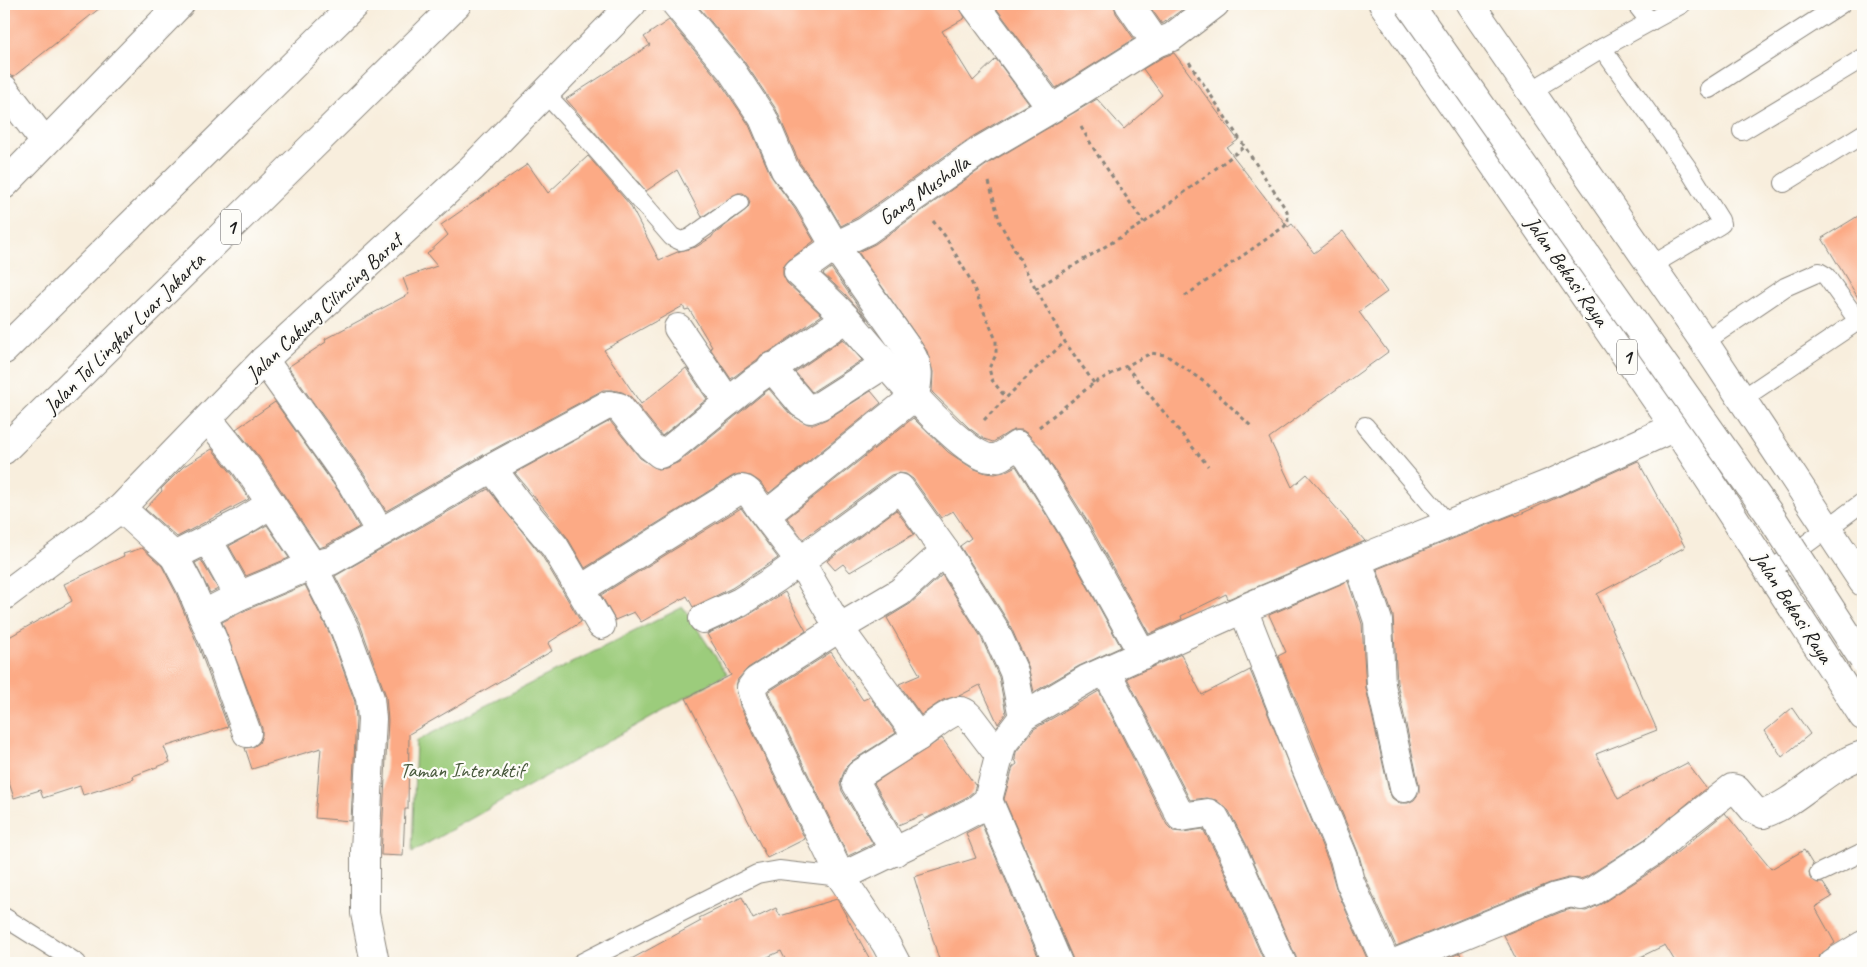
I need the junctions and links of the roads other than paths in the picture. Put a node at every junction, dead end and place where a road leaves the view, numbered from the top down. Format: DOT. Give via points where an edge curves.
graph roads {
  1 [pos="180,4"];
  2 [pos="355,4"];
  3 [pos="456,4"];
  4 [pos="632,4"];
  5 [pos="676,4"];
  6 [pos="974,4"];
  7 [pos="1129,4"];
  8 [pos="1215,4"];
  9 [pos="1383,4"];
  10 [pos="1409,4"];
  11 [pos="1470,4"];
  12 [pos="1636,4"];
  13 [pos="1682,4"];
  14 [pos="1841,4"];
  15 [pos="1650,22"];
  16 [pos="1164,40"];
  17 [pos="1602,48"];
  18 [pos="1863,58"];
  19 [pos="4,89"];
  20 [pos="1709,89"];
  21 [pos="1531,91"];
  22 [pos="545,93"];
  23 [pos="1058,104"];
  24 [pos="1742,131"];
  25 [pos="1863,134"];
  26 [pos="45,142"];
  27 [pos="1784,183"];
  28 [pos="4,185"];
  29 [pos="739,203"];
  30 [pos="835,246"];
  31 [pos="1652,265"];
  32 [pos="846,318"];
  33 [pos="678,328"];
  34 [pos="1704,342"];
  35 [pos="4,350"];
  36 [pos="264,360"];
  37 [pos="885,364"];
  38 [pos="771,367"];
  39 [pos="915,396"];
  40 [pos="1742,399"];
  41 [pos="728,402"];
  42 [pos="208,419"];
  43 [pos="1365,426"];
  44 [pos="1675,427"];
  45 [pos="4,450"];
  46 [pos="492,468"];
  47 [pos="1863,502"];
  48 [pos="271,504"];
  49 [pos="759,506"];
  50 [pos="121,508"];
  51 [pos="1448,524"];
  52 [pos="1828,529"];
  53 [pos="380,532"];
  54 [pos="208,540"];
  55 [pos="945,551"];
  56 [pos="174,556"];
  57 [pos="800,561"];
  58 [pos="1358,561"];
  59 [pos="312,565"];
  60 [pos="1770,571"];
  61 [pos="1863,582"];
  62 [pos="582,589"];
  63 [pos="4,596"];
  64 [pos="239,596"];
  65 [pos="1243,609"];
  66 [pos="202,615"];
  67 [pos="703,619"];
  68 [pos="600,625"];
  69 [pos="839,628"];
  70 [pos="1143,655"];
  71 [pos="1863,659"];
  72 [pos="1106,671"];
  73 [pos="1863,716"];
  74 [pos="1023,717"];
  75 [pos="247,733"];
  76 [pos="918,738"];
  77 [pos="999,755"];
  78 [pos="1863,755"];
  79 [pos="1404,788"];
  80 [pos="988,800"];
  81 [pos="895,852"];
  82 [pos="1863,852"];
  83 [pos="1819,872"];
  84 [pos="841,877"];
  85 [pos="4,917"];
  86 [pos="1863,945"];
  87 [pos="77,963"];
  88 [pos="376,963"];
  89 [pos="581,963"];
  90 [pos="896,963"];
  91 [pos="1058,963"];
  92 [pos="1282,963"];
  93 [pos="1386,963"];
  94 [pos="1395,963"];
  95 [pos="1833,963"];
  1 -- 26 [label="main road"];
  2 -- 35 [label="main road"];
  3 -- 45 [label="main road, Jalan Tol Lingkar Luar Jakarta / 1"];
  4 -- 22 [label="main road, Jalan Cakung Cilincing Barat"];
  5 -- 30 [label="main road" via="731,70 763,118 785,170 808,200"];
  6 -- 23 [label="main road"];
  7 -- 16 [label="main road"];
  8 -- 16 [label="main road, Gang Musholla"];
  9 -- 44 [label="main road, Jalan Bekasi Raya / 1"];
  10 -- 71 [label="main road, bridge" via="1765,508"];
  11 -- 21 [label="main road"];
  12 -- 15 [label="lane"];
  13 -- 15 [label="lane"];
  14 -- 20 [label="lane"];
  15 -- 17 [label="lane"];
  16 -- 23 [label="main road, Gang Musholla"];
  17 -- 21 [label="lane"];
  17 -- 31 [label="lane" via="1687,167 1721,224"];
  18 -- 24 [label="lane"];
  19 -- 26 [label="main road"];
  21 -- 31 [label="main road"];
  22 -- 29 [label="lane" via="672,238 681,242 690,238"];
  22 -- 36 [label="main road, Jalan Cakung Cilincing Barat" via="472,168"];
  23 -- 30 [label="main road, Gang Musholla" via="981,150 866,231"];
  25 -- 27 [label="lane"];
  26 -- 28 [label="main road"];
  30 -- 32 [label="main road, Gang Musholla" via="798,272"];
  30 -- 39 [label="main road" via="917,364"];
  31 -- 34 [label="main road"];
  32 -- 37 [label="main road"];
  32 -- 38 [label="main road"];
  33 -- 41 [label="main road"];
  34 -- 40 [label="main road"];
  34 -- 40 [label="lane" via="1785,287 1819,272 1826,276 1856,318 1855,323"];
  36 -- 42 [label="main road, Jalan Cakung Cilincing Barat"];
  36 -- 53 [label="main road" via="352,484"];
  37 -- 38 [label="main road" via="821,405 810,408 802,404"];
  37 -- 39 [label="main road"];
  38 -- 41 [label="main road"];
  39 -- 49 [label="main road" via="776,507 767,509"];
  39 -- 70 [label="main road" via="956,438 978,454 990,458 1001,456 1017,445 1028,456 1076,532"];
  40 -- 52 [label="main road"];
  41 -- 46 [label="main road" via="660,454 619,407 608,405"];
  42 -- 48 [label="main road"];
  42 -- 50 [label="main road, Jalan Cakung Cilincing Barat"];
  43 -- 51 [label="lane"];
  44 -- 51 [label="main road" via="1574,473"];
  44 -- 60 [label="main road, Jalan Bekasi Raya / 1"];
  46 -- 53 [label="main road"];
  46 -- 62 [label="main road" via="555,547"];
  47 -- 52 [label="lane"];
  48 -- 54 [label="main road"];
  48 -- 59 [label="main road"];
  49 -- 57 [label="main road"];
  49 -- 62 [label="main road" via="748,491 741,488"];
  50 -- 56 [label="main road"];
  50 -- 63 [label="main road, Jalan Cakung Cilincing Barat"];
  51 -- 58 [label="main road"];
  52 -- 60 [label="lane"];
  52 -- 61 [label="main road"];
  53 -- 59 [label="main road" via="331,561"];
  54 -- 56 [label="main road"];
  54 -- 64 [label="main road"];
  55 -- 57 [label="main road" via="900,488"];
  55 -- 69 [label="main road" via="900,592"];
  55 -- 74 [label="main road" via="995,630 1014,672"];
  56 -- 66 [label="main road"];
  57 -- 67 [label="main road" via="740,602"];
  57 -- 69 [label="main road"];
  58 -- 65 [label="main road"];
  58 -- 79 [label="main road" via="1378,621 1381,685"];
  59 -- 64 [label="main road"];
  59 -- 88 [label="main road" via="346,630 370,698 372,727 365,913"];
  60 -- 73 [label="main road, Jalan Bekasi Raya / 1"];
  62 -- 68 [label="main road"];
  64 -- 66 [label="main road"];
  65 -- 70 [label="main road"];
  65 -- 93 [label="main road" via="1344,858 1350,882"];
  66 -- 75 [label="main road"];
  69 -- 76 [label="main road"];
  69 -- 84 [label="main road" via="756,681 751,688"];
  70 -- 72 [label="main road"];
  72 -- 74 [label="main road"];
  72 -- 92 [label="main road" via="1181,817 1208,813 1215,818"];
  74 -- 77 [label="main road" via="1002,745"];
  76 -- 77 [label="main road" via="958,710 970,717"];
  76 -- 81 [label="main road" via="860,774 856,783"];
  77 -- 80 [label="main road"];
  78 -- 94 [label="main road" via="1850,759 1763,814 1753,809 1732,788 1654,851 1593,891 1581,896 1572,893 1556,897"];
  80 -- 81 [label="main road" via="976,810"];
  80 -- 91 [label="main road"];
  81 -- 84 [label="main road"];
  82 -- 83 [label="lane"];
  84 -- 89 [label="lane" via="779,870 757,874"];
  84 -- 90 [label="main road"];
  85 -- 87 [label="lane"];
  86 -- 95 [label="main road"];
}
